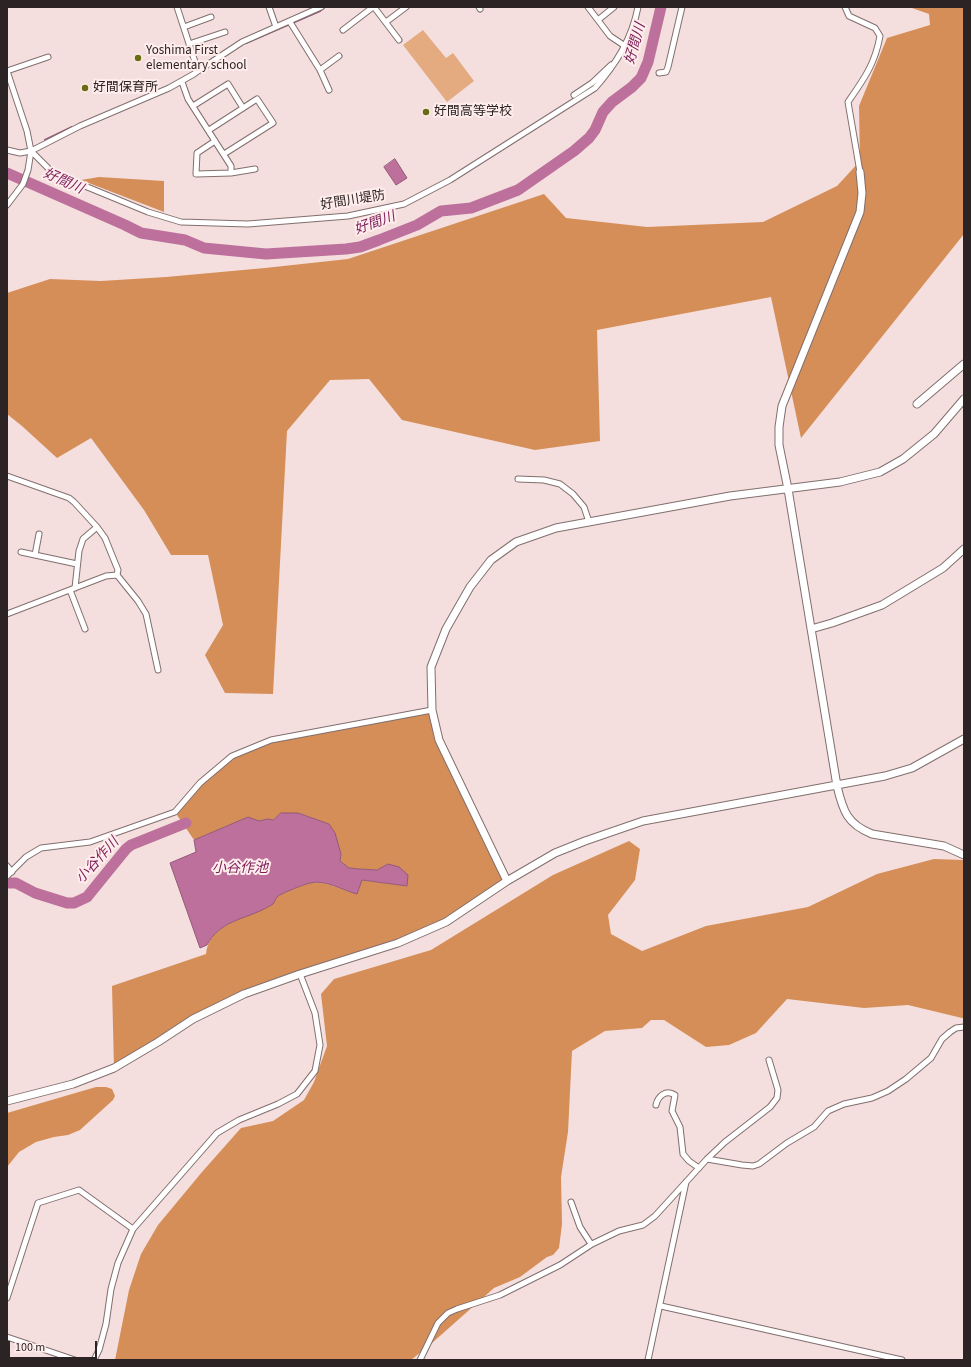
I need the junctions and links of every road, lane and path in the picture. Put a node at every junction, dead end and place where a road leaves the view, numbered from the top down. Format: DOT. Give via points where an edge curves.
graph roads {
  1 [pos="177,7"];
  2 [pos="269,7"];
  3 [pos="321,7"];
  4 [pos="374,7"];
  5 [pos="406,7"];
  6 [pos="588,7"];
  7 [pos="614,7"];
  8 [pos="638,7"];
  9 [pos="682,7"];
  10 [pos="845,7"];
  11 [pos="211,17"];
  12 [pos="598,20"];
  13 [pos="386,22"];
  14 [pos="291,23"];
  15 [pos="184,27"];
  16 [pos="276,27"];
  17 [pos="343,30"];
  18 [pos="225,32"];
  19 [pos="399,40"];
  20 [pos="189,44"];
  21 [pos="625,46"];
  22 [pos="339,56"];
  23 [pos="48,57"];
  24 [pos="615,62"];
  25 [pos="320,70"];
  26 [pos="7,71"];
  27 [pos="198,71"];
  28 [pos="659,73"];
  29 [pos="182,82"];
  30 [pos="329,90"];
  31 [pos="574,95"];
  32 [pos="193,106"];
  33 [pos="243,108"];
  34 [pos="209,130"];
  35 [pos="215,141"];
  36 [pos="7,150"];
  37 [pos="31,151"];
  38 [pos="224,154"];
  39 [pos="255,169"];
  40 [pos="860,172"];
  41 [pos="232,173"];
  42 [pos="9,203"];
  43 [pos="964,364"];
  44 [pos="964,399"];
  45 [pos="917,404"];
  46 [pos="7,476"];
  47 [pos="518,479"];
  48 [pos="788,489"];
  49 [pos="589,522"];
  50 [pos="97,527"];
  51 [pos="39,534"];
  52 [pos="964,549"];
  53 [pos="21,552"];
  54 [pos="35,555"];
  55 [pos="78,564"];
  56 [pos="117,575"];
  57 [pos="73,589"];
  58 [pos="7,614"];
  59 [pos="85,629"];
  60 [pos="811,629"];
  61 [pos="158,670"];
  62 [pos="432,710"];
  63 [pos="964,739"];
  64 [pos="837,786"];
  65 [pos="964,855"];
  66 [pos="7,866"];
  67 [pos="12,872"];
  68 [pos="7,876"];
  69 [pos="507,881"];
  70 [pos="300,974"];
  71 [pos="964,1027"];
  72 [pos="769,1060"];
  73 [pos="7,1101"];
  74 [pos="656,1105"];
  75 [pos="707,1159"];
  76 [pos="699,1168"];
  77 [pos="686,1182"];
  78 [pos="571,1202"];
  79 [pos="133,1230"];
  80 [pos="591,1244"];
  81 [pos="7,1298"];
  82 [pos="660,1306"];
  83 [pos="7,1337"];
  84 [pos="75,1360"];
  85 [pos="94,1360"];
  86 [pos="420,1360"];
  87 [pos="648,1360"];
  88 [pos="902,1360"];
  1 -- 15 [label="street"];
  2 -- 16 [label="street"];
  3 -- 14 [label="street"];
  4 -- 13 [label="street"];
  4 -- 17 [label="street"];
  5 -- 13 [label="street"];
  6 -- 12 [label="street"];
  7 -- 12 [label="street"];
  8 -- 21 [label="street, 好間川堤防"];
  9 -- 28 [label="street" via="668,67 666,72"];
  10 -- 40 [label="street" via="849,16 876,28 880,36 871,67 848,102"];
  11 -- 15 [label="street"];
  12 -- 21 [label="street" via="610,36"];
  13 -- 19 [label="street"];
  14 -- 16 [label="street"];
  14 -- 25 [label="street"];
  15 -- 20 [label="street"];
  16 -- 27 [label="street" via="236,45"];
  18 -- 20 [label="street"];
  20 -- 27 [label="street"];
  21 -- 24 [label="street, 好間川堤防"];
  22 -- 25 [label="street"];
  23 -- 26 [label="street"];
  24 -- 31 [label="street"];
  24 -- 37 [label="street, 好間川堤防" via="595,88 450,180 404,204 348,216 248,224 181,222 148,212 63,177 50,170"];
  25 -- 30 [label="street"];
  26 -- 37 [label="street"];
  27 -- 29 [label="street"];
  29 -- 32 [label="street"];
  29 -- 37 [label="street" via="80,126"];
  32 -- 33 [label="street" via="228,84"];
  32 -- 34 [label="street"];
  33 -- 34 [label="street"];
  33 -- 38 [label="street" via="257,100 273,123"];
  34 -- 35 [label="street"];
  35 -- 38 [label="street"];
  35 -- 41 [label="street" via="197,153 196,174"];
  36 -- 37 [label="street" via="20,153"];
  37 -- 42 [label="street" via="23,184"];
  38 -- 41 [label="street"];
  39 -- 41 [label="street"];
  40 -- 48 [label="street" via="860,212 782,406 779,445"];
  43 -- 45 [label="street"];
  44 -- 48 [label="street" via="934,434 902,459 880,472 840,482"];
  46 -- 50 [label="street" via="69,498"];
  47 -- 49 [label="street" via="544,480 560,484 584,507"];
  48 -- 49 [label="street" via="730,496"];
  48 -- 60 [label="street"];
  49 -- 62 [label="street" via="556,528 516,542 491,560 470,587 441,641 431,667"];
  50 -- 55 [label="street" via="83,539"];
  50 -- 56 [label="street" via="105,538 118,570"];
  51 -- 54 [label="street"];
  52 -- 60 [label="street" via="943,568 882,605"];
  53 -- 54 [label="street"];
  54 -- 55 [label="street"];
  55 -- 57 [label="street"];
  56 -- 57 [label="street" via="106,576"];
  56 -- 61 [label="street" via="146,614"];
  57 -- 58 [label="street"];
  57 -- 59 [label="street"];
  60 -- 64 [label="street"];
  62 -- 67 [label="street" via="271,740 232,756 200,783 175,812 90,842 41,848 26,857"];
  62 -- 69 [label="street" via="439,740"];
  63 -- 64 [label="street" via="912,768"];
  64 -- 65 [label="street" via="846,816 861,830 890,838 944,846"];
  64 -- 69 [label="street" via="643,821 555,853"];
  66 -- 67 [label="street"];
  67 -- 68 [label="street"];
  69 -- 70 [label="street" via="446,922 398,943"];
  70 -- 73 [label="street" via="244,994 193,1019 114,1068 73,1084"];
  70 -- 79 [label="street" via="315,1013 320,1045 315,1071 298,1094 239,1120 217,1133"];
  71 -- 75 [label="street" via="956,1028 942,1039 931,1058 906,1079 872,1098 844,1104 828,1111 814,1128 787,1143 759,1164 746,1166"];
  72 -- 75 [label="street" via="778,1090 777,1098 770,1107"];
  74 -- 76 [label="street" via="664,1093 671,1092 675,1095 672,1111 680,1127 682,1154"];
  75 -- 76 [label="street"];
  76 -- 77 [label="street"];
  77 -- 80 [label="street" via="655,1216 643,1225 619,1231"];
  77 -- 82 [label="street"];
  78 -- 80 [label="street" via="580,1227"];
  79 -- 81 [label="street" via="79,1190 38,1203"];
  79 -- 85 [label="street" via="118,1263 106,1324"];
  80 -- 86 [label="street" via="560,1264 500,1295 448,1314 438,1323"];
  82 -- 87 [label="street"];
  82 -- 88 [label="street"];
  83 -- 84 [label="street"];
}
